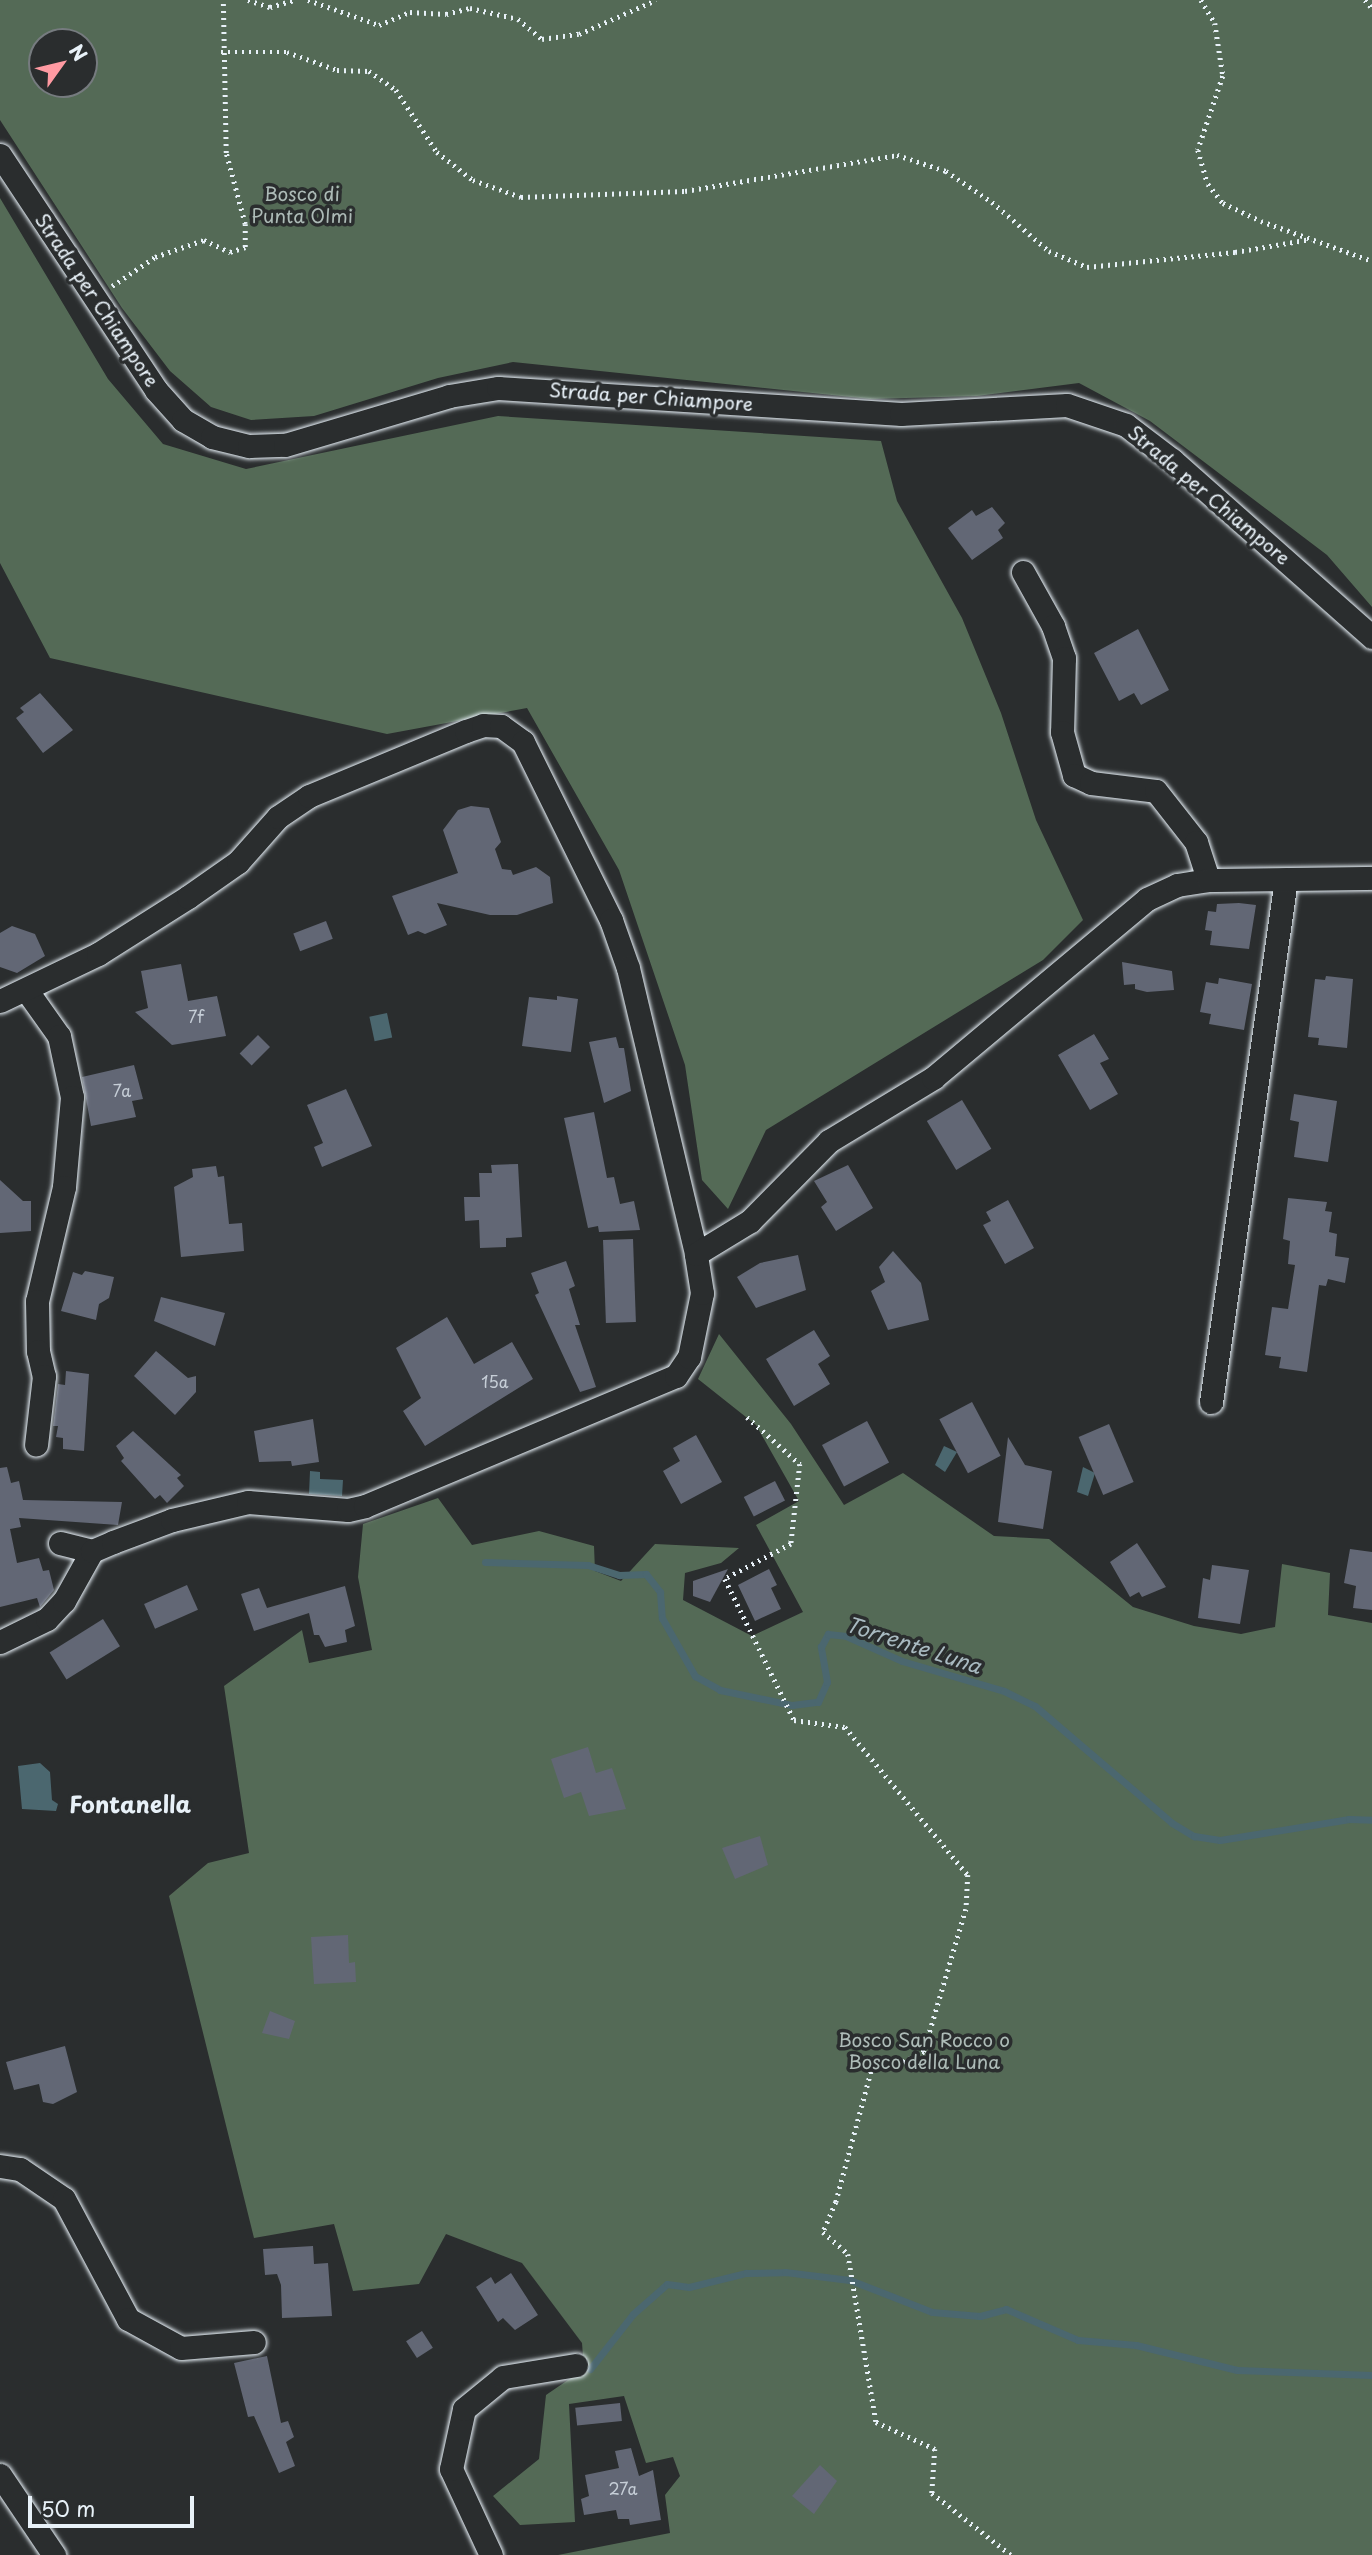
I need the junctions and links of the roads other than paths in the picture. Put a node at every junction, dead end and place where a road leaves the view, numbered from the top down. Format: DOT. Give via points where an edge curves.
graph roads {
  1 [pos="0,155"];
  2 [pos="1023,572"];
  3 [pos="1372,637"];
  4 [pos="1286,878"];
  5 [pos="1372,878"];
  6 [pos="1208,880"];
  7 [pos="27,991"];
  8 [pos="0,1001"];
  9 [pos="696,1254"];
  10 [pos="1212,1402"];
  11 [pos="36,1445"];
  12 [pos="60,1543"];
  13 [pos="92,1551"];
  14 [pos="0,1642"];
  15 [pos="0,2166"];
  16 [pos="254,2342"];
  17 [pos="576,2365"];
  18 [pos="0,2475"];
  19 [pos="54,2555"];
  20 [pos="491,2555"];
  1 -- 3 [label="street, Strada per Chiampore" via="156,390 183,420 212,437 249,446 285,444 449,396 498,388 901,414 1067,405 1096,411 1126,425 1172,460"];
  2 -- 6 [label="street" via="1053,626 1064,658 1062,732 1074,775 1091,783 1156,791 1196,842"];
  4 -- 5 [label="street"];
  4 -- 6 [label="street"];
  4 -- 10 [label="street"];
  6 -- 9 [label="street" via="1177,885 1147,899 933,1078 812,1153 780,1196 730,1237"];
  7 -- 8 [label="street"];
  7 -- 9 [label="street" via="98,954 188,897 238,862 278,817 309,796 475,727 501,726 523,742 611,920 628,968"];
  7 -- 11 [label="street" via="60,1036 72,1097 64,1187 37,1301 38,1351 44,1376"];
  9 -- 13 [label="street" via="702,1293 689,1357 676,1376 365,1506 348,1510 248,1502 172,1520"];
  12 -- 13 [label="street"];
  13 -- 14 [label="street" via="64,1601 47,1619"];
  15 -- 16 [label="street" via="20,2169 64,2199 128,2319 181,2348"];
  17 -- 20 [label="street" via="503,2377 464,2409 451,2469"];
  18 -- 19 [label="street"];
}
